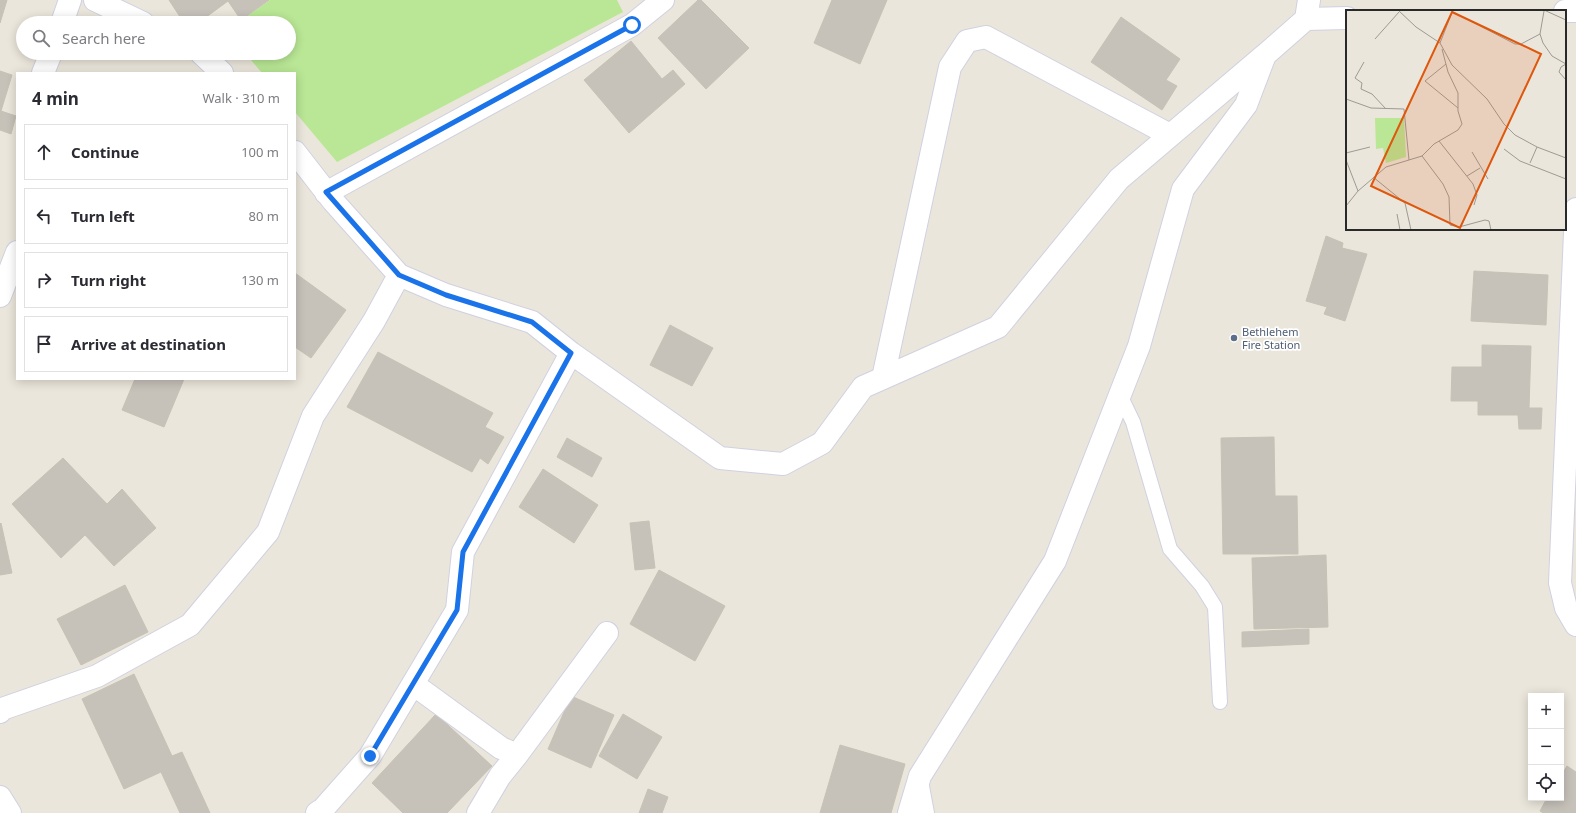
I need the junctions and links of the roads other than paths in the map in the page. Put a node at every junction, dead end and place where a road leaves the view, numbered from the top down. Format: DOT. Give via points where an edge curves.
graph roads {
  1 [pos="70,0"];
  2 [pos="95,0"];
  3 [pos="663,0"];
  4 [pos="1308,10"];
  5 [pos="64,16"];
  6 [pos="128,16"];
  7 [pos="1346,18"];
  8 [pos="1265,55"];
  9 [pos="48,60"];
  10 [pos="208,60"];
  11 [pos="43,72"];
  12 [pos="221,72"];
  13 [pos="1170,135"];
  14 [pos="296,153"];
  15 [pos="326,192"];
  16 [pos="1576,209"];
  17 [pos="16,255"];
  18 [pos="399,275"];
  19 [pos="0,296"];
  20 [pos="571,353"];
  21 [pos="883,378"];
  22 [pos="1120,395"];
  23 [pos="1576,625"];
  24 [pos="606,633"];
  25 [pos="413,684"];
  26 [pos="1220,702"];
  27 [pos="0,712"];
  28 [pos="518,754"];
  29 [pos="920,776"];
  30 [pos="0,798"];
  31 [pos="10,813"];
  32 [pos="317,813"];
  33 [pos="478,813"];
  34 [pos="909,813"];
  35 [pos="928,813"];
  1 -- 5 [label="street"];
  2 -- 6 [label="street"];
  3 -- 15 [label="street" via="632,25"];
  4 -- 7 [label="street"];
  4 -- 8 [label="street"];
  8 -- 13 [label="street"];
  8 -- 22 [label="street" via="1246,105 1183,189 1139,346"];
  9 -- 11 [label="street"];
  10 -- 12 [label="street"];
  13 -- 21 [label="street" via="1118,179 998,327"];
  13 -- 21 [label="street" via="986,37 968,41 950,67"];
  14 -- 15 [label="street"];
  15 -- 18 [label="street"];
  16 -- 23 [label="street" via="1560,583 1566,608"];
  17 -- 19 [label="street"];
  18 -- 20 [label="street" via="446,295 532,322"];
  18 -- 27 [label="street" via="374,321 313,416 268,532 190,625 96,676 2,709"];
  20 -- 21 [label="street" via="720,458 783,464 822,443 863,387"];
  20 -- 25 [label="street" via="463,552 457,610"];
  22 -- 26 [label="lane" via="1133,422 1170,549 1202,586 1215,607"];
  22 -- 29 [label="street" via="1055,561"];
  24 -- 28 [label="street"];
  25 -- 28 [label="street" via="501,748"];
  25 -- 32 [label="street" via="370,756"];
  28 -- 33 [label="street" via="500,776"];
  29 -- 34 [label="street"];
  29 -- 35 [label="lane"];
  30 -- 31 [label="street"];
}
